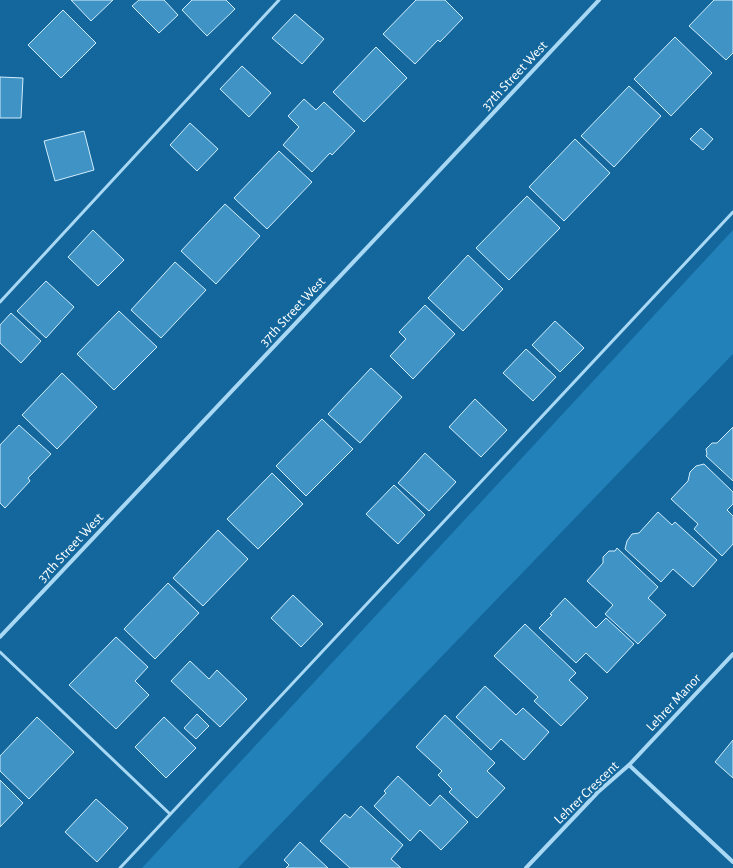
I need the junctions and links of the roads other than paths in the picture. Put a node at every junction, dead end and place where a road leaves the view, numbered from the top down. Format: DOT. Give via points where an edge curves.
graph roads {
  1 [pos="279,0"];
  2 [pos="599,0"];
  3 [pos="733,212"];
  4 [pos="0,302"];
  5 [pos="0,636"];
  6 [pos="0,652"];
  7 [pos="733,654"];
  8 [pos="629,765"];
  9 [pos="170,814"];
  10 [pos="733,862"];
  11 [pos="120,868"];
  12 [pos="526,868"];
  1 -- 4 [label="lane"];
  2 -- 5 [label="street, 37th Street West"];
  3 -- 9 [label="lane"];
  6 -- 9 [label="lane"];
  7 -- 8 [label="street, Lehrer Manor"];
  8 -- 10 [label="street, Lehrer Crescent"];
  8 -- 12 [label="street, Lehrer Crescent" via="598,792"];
  9 -- 11 [label="lane"];
}
